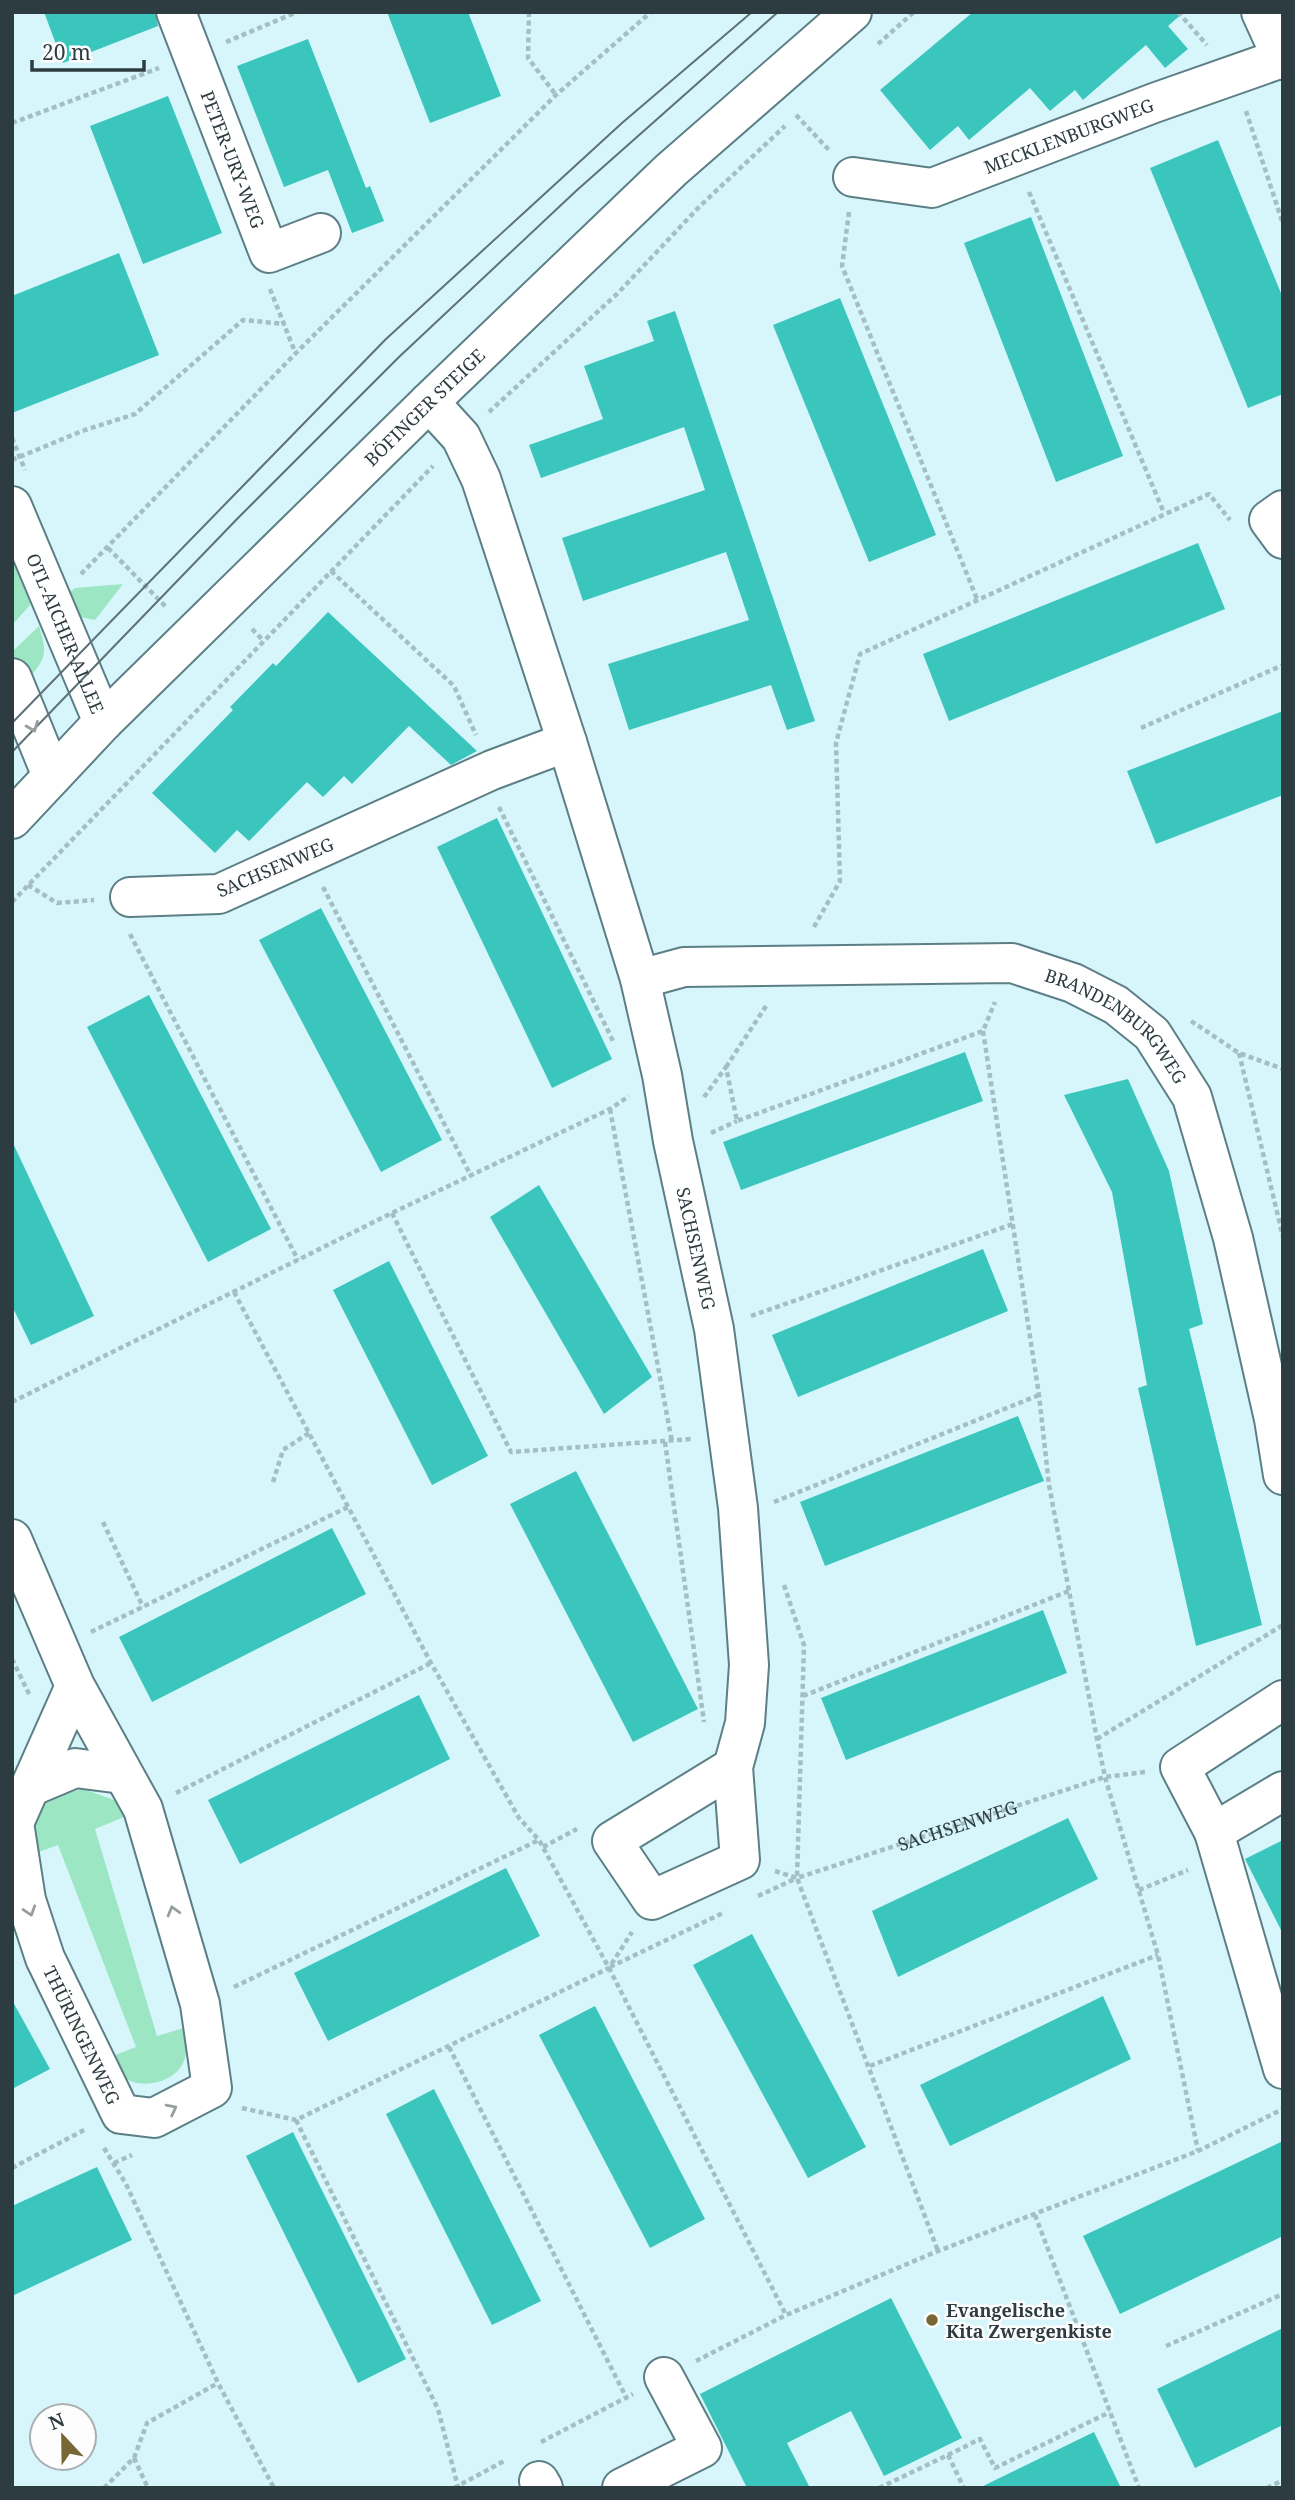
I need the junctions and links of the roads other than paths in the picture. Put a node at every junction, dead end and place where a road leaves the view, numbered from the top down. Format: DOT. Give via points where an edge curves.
graph roads {
  1 [pos="176,12"];
  2 [pos="852,12"];
  3 [pos="1261,12"];
  4 [pos="1282,59"];
  5 [pos="853,177"];
  6 [pos="321,233"];
  7 [pos="429,402"];
  8 [pos="12,506"];
  9 [pos="12,678"];
  10 [pos="103,722"];
  11 [pos="567,742"];
  12 [pos="52,776"];
  13 [pos="12,819"];
  14 [pos="121,898"];
  15 [pos="640,979"];
  16 [pos="1283,1475"];
  17 [pos="12,1539"];
  18 [pos="75,1686"];
  19 [pos="1283,1700"];
  20 [pos="733,1767"];
  21 [pos="122,1774"];
  22 [pos="30,1787"];
  23 [pos="1283,1791"];
  24 [pos="1218,1845"];
  25 [pos="1283,2069"];
  26 [pos="664,2377"];
  27 [pos="626,2487"];
  1 -- 6 [label="street, PETER-URY-WEG" via="269,253"];
  2 -- 7 [label="street, BÖFINGER STEIGE" via="671,170"];
  3 -- 4 [label="street, MECKLENBURGWEG"];
  4 -- 5 [label="street, MECKLENBURGWEG" via="932,188"];
  7 -- 10 [label="street, BÖFINGER STEIGE"];
  7 -- 11 [label="street, SACHSENWEG" via="461,437 481,479"];
  8 -- 10 [label="street, OTL-AICHER-ALLEE"];
  9 -- 12 [label="street, one-way"];
  10 -- 12 [label="street, BÖFINGER STEIGE"];
  11 -- 14 [label="street, SACHSENWEG" via="488,772 219,894"];
  11 -- 15 [label="street, SACHSENWEG"];
  12 -- 13 [label="street, BÖFINGER STEIGE"];
  15 -- 16 [label="street, BRANDENBURGWEG" via="684,967 1012,963 1073,983 1116,1005 1152,1034 1192,1097 1233,1238"];
  15 -- 20 [label="street, SACHSENWEG" via="714,1329 738,1508 749,1665 745,1723"];
  17 -- 18 [label="street, THÜRINGENWEG"];
  18 -- 21 [label="street, THÜRINGENWEG"];
  18 -- 22 [label="street, THÜRINGENWEG"];
  19 -- 24 [label="street" via="1180,1767"];
  20 -- 20 [label="street, SACHSENWEG" via="612,1842 652,1900 740,1860"];
  21 -- 22 [label="street" via="75,1768"];
  22 -- 21 [label="street, THÜRINGENWEG, one-way" via="14,1823 26,1900 105,2121 154,2118 212,2088 200,2004 143,1809"];
  23 -- 24 [label="street"];
  24 -- 25 [label="street"];
  26 -- 27 [label="street" via="702,2448"];
}
